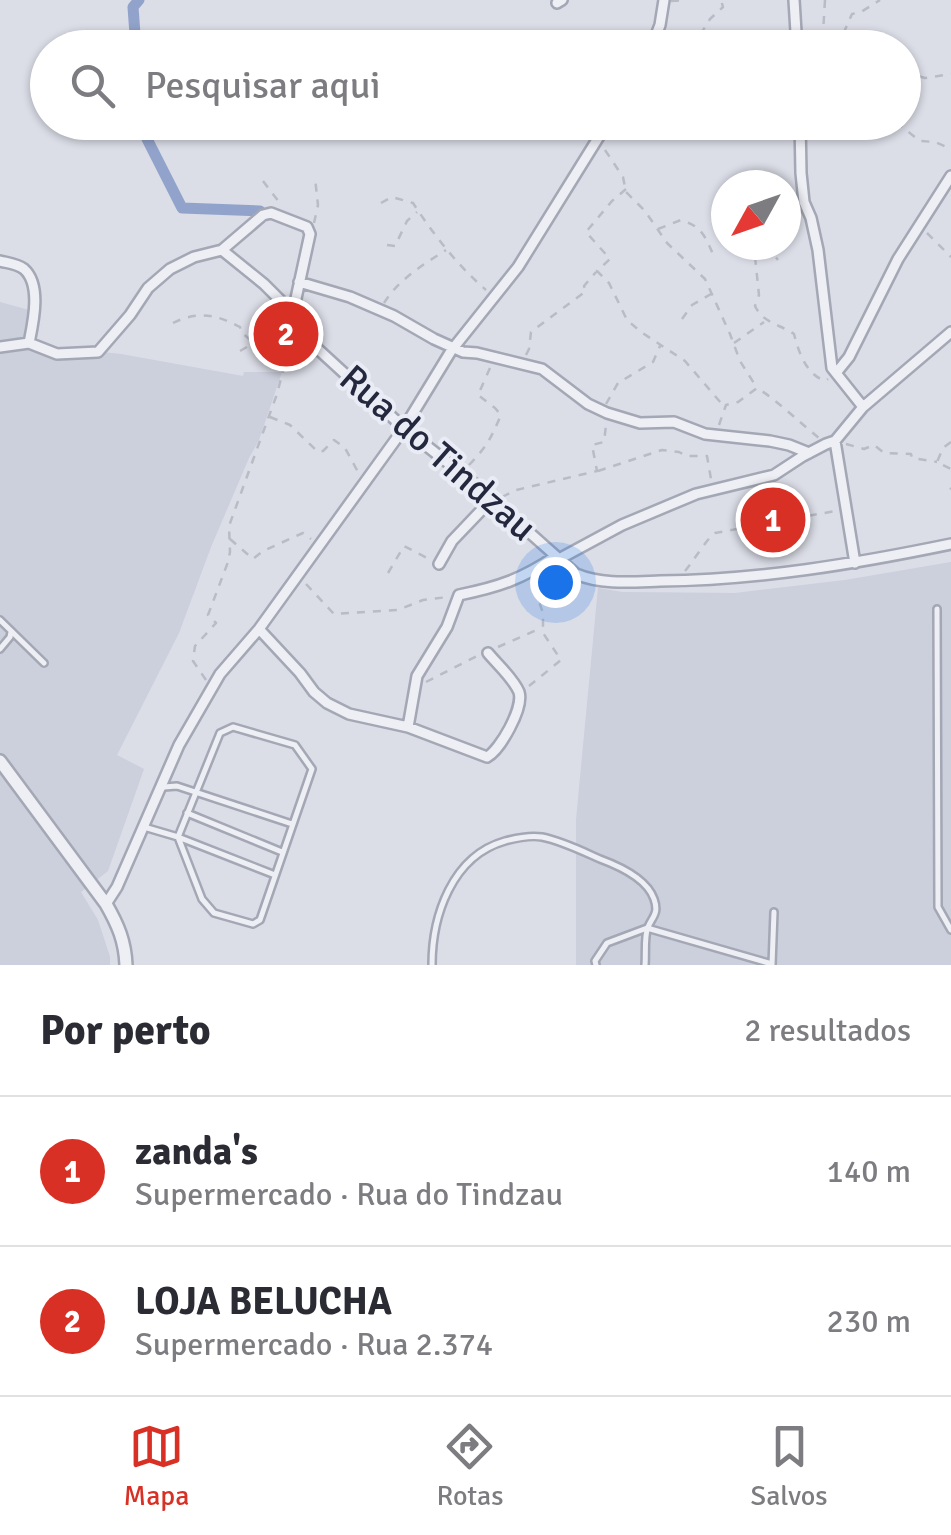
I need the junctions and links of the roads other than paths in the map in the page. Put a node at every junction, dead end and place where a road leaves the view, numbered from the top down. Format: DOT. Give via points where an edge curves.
graph roads {
  1 [pos="664,0"];
  2 [pos="794,0"];
  3 [pos="658,30"];
  4 [pos="796,30"];
  5 [pos="597,140"];
  6 [pos="800,140"];
  7 [pos="951,176"];
  8 [pos="222,250"];
  9 [pos="0,260"];
  10 [pos="299,282"];
  11 [pos="294,308"];
  12 [pos="951,332"];
  13 [pos="29,343"];
  14 [pos="0,348"];
  15 [pos="454,348"];
  16 [pos="286,357"];
  17 [pos="836,374"];
  18 [pos="863,406"];
  19 [pos="404,428"];
  20 [pos="831,442"];
  21 [pos="808,453"];
  22 [pos="494,501"];
  23 [pos="951,544"];
  24 [pos="558,557"];
  25 [pos="856,563"];
  26 [pos="439,564"];
  27 [pos="938,609"];
  28 [pos="0,620"];
  29 [pos="263,624"];
  30 [pos="11,632"];
  31 [pos="0,648"];
  32 [pos="488,652"];
  33 [pos="44,664"];
  34 [pos="408,727"];
  35 [pos="0,760"];
  36 [pos="160,787"];
  37 [pos="196,792"];
  38 [pos="188,813"];
  39 [pos="292,824"];
  40 [pos="144,827"];
  41 [pos="178,837"];
  42 [pos="283,852"];
  43 [pos="275,875"];
  44 [pos="106,904"];
  45 [pos="774,912"];
  46 [pos="647,928"];
  47 [pos="951,930"];
  48 [pos="126,965"];
  49 [pos="432,965"];
  50 [pos="596,965"];
  51 [pos="645,965"];
  52 [pos="772,965"];
  1 -- 3 [label="street"];
  2 -- 4 [label="street"];
  5 -- 15 [label="street" via="518,267"];
  6 -- 17 [label="street" via="804,202 821,266"];
  7 -- 17 [label="street"];
  8 -- 10 [label="street" via="268,213 297,222 310,234"];
  8 -- 11 [label="street, Rua do Tindzau"];
  8 -- 13 [label="street" via="194,257 148,288 95,354 57,354"];
  9 -- 13 [label="street" via="29,276 36,308"];
  10 -- 11 [label="street"];
  10 -- 15 [label="street" via="380,310"];
  11 -- 16 [label="street"];
  11 -- 19 [label="street, Rua do Tindzau" via="300,334"];
  12 -- 18 [label="street"];
  13 -- 14 [label="street"];
  15 -- 19 [label="street"];
  15 -- 21 [label="street" via="542,369 588,404 640,423 674,422"];
  17 -- 18 [label="street"];
  18 -- 20 [label="street"];
  19 -- 22 [label="street, Rua do Tindzau"];
  19 -- 29 [label="street"];
  20 -- 21 [label="street"];
  20 -- 25 [label="street"];
  21 -- 24 [label="street" via="774,475 696,494"];
  22 -- 24 [label="street, Rua do Tindzau"];
  22 -- 26 [label="street" via="452,541"];
  23 -- 25 [label="street, Rua do Tindzau"];
  24 -- 25 [label="street, Rua do Tindzau" via="576,574 609,582 770,576"];
  24 -- 34 [label="street" via="509,583 459,595 417,676"];
  27 -- 47 [label="lane" via="938,908"];
  28 -- 30 [label="lane"];
  29 -- 34 [label="street" via="327,703"];
  29 -- 36 [label="street" via="220,674"];
  30 -- 31 [label="lane"];
  30 -- 33 [label="lane"];
  32 -- 34 [label="street" via="520,705 493,754 487,758"];
  35 -- 44 [label="street"];
  36 -- 37 [label="lane"];
  36 -- 40 [label="street"];
  37 -- 38 [label="lane"];
  37 -- 39 [label="lane"];
  37 -- 39 [label="lane" via="220,732 232,727 295,746 312,769"];
  38 -- 41 [label="lane"];
  38 -- 42 [label="lane"];
  39 -- 42 [label="lane"];
  40 -- 41 [label="lane"];
  40 -- 44 [label="street"];
  41 -- 43 [label="lane"];
  41 -- 43 [label="lane" via="202,899 214,912 257,924"];
  42 -- 43 [label="lane"];
  44 -- 48 [label="street" via="124,942"];
  45 -- 52 [label="lane"];
  46 -- 49 [label="lane" via="657,909 645,884 560,843 518,838 495,844 462,868 438,915"];
  46 -- 50 [label="lane" via="607,943"];
  46 -- 51 [label="lane"];
  46 -- 52 [label="lane"];
}
